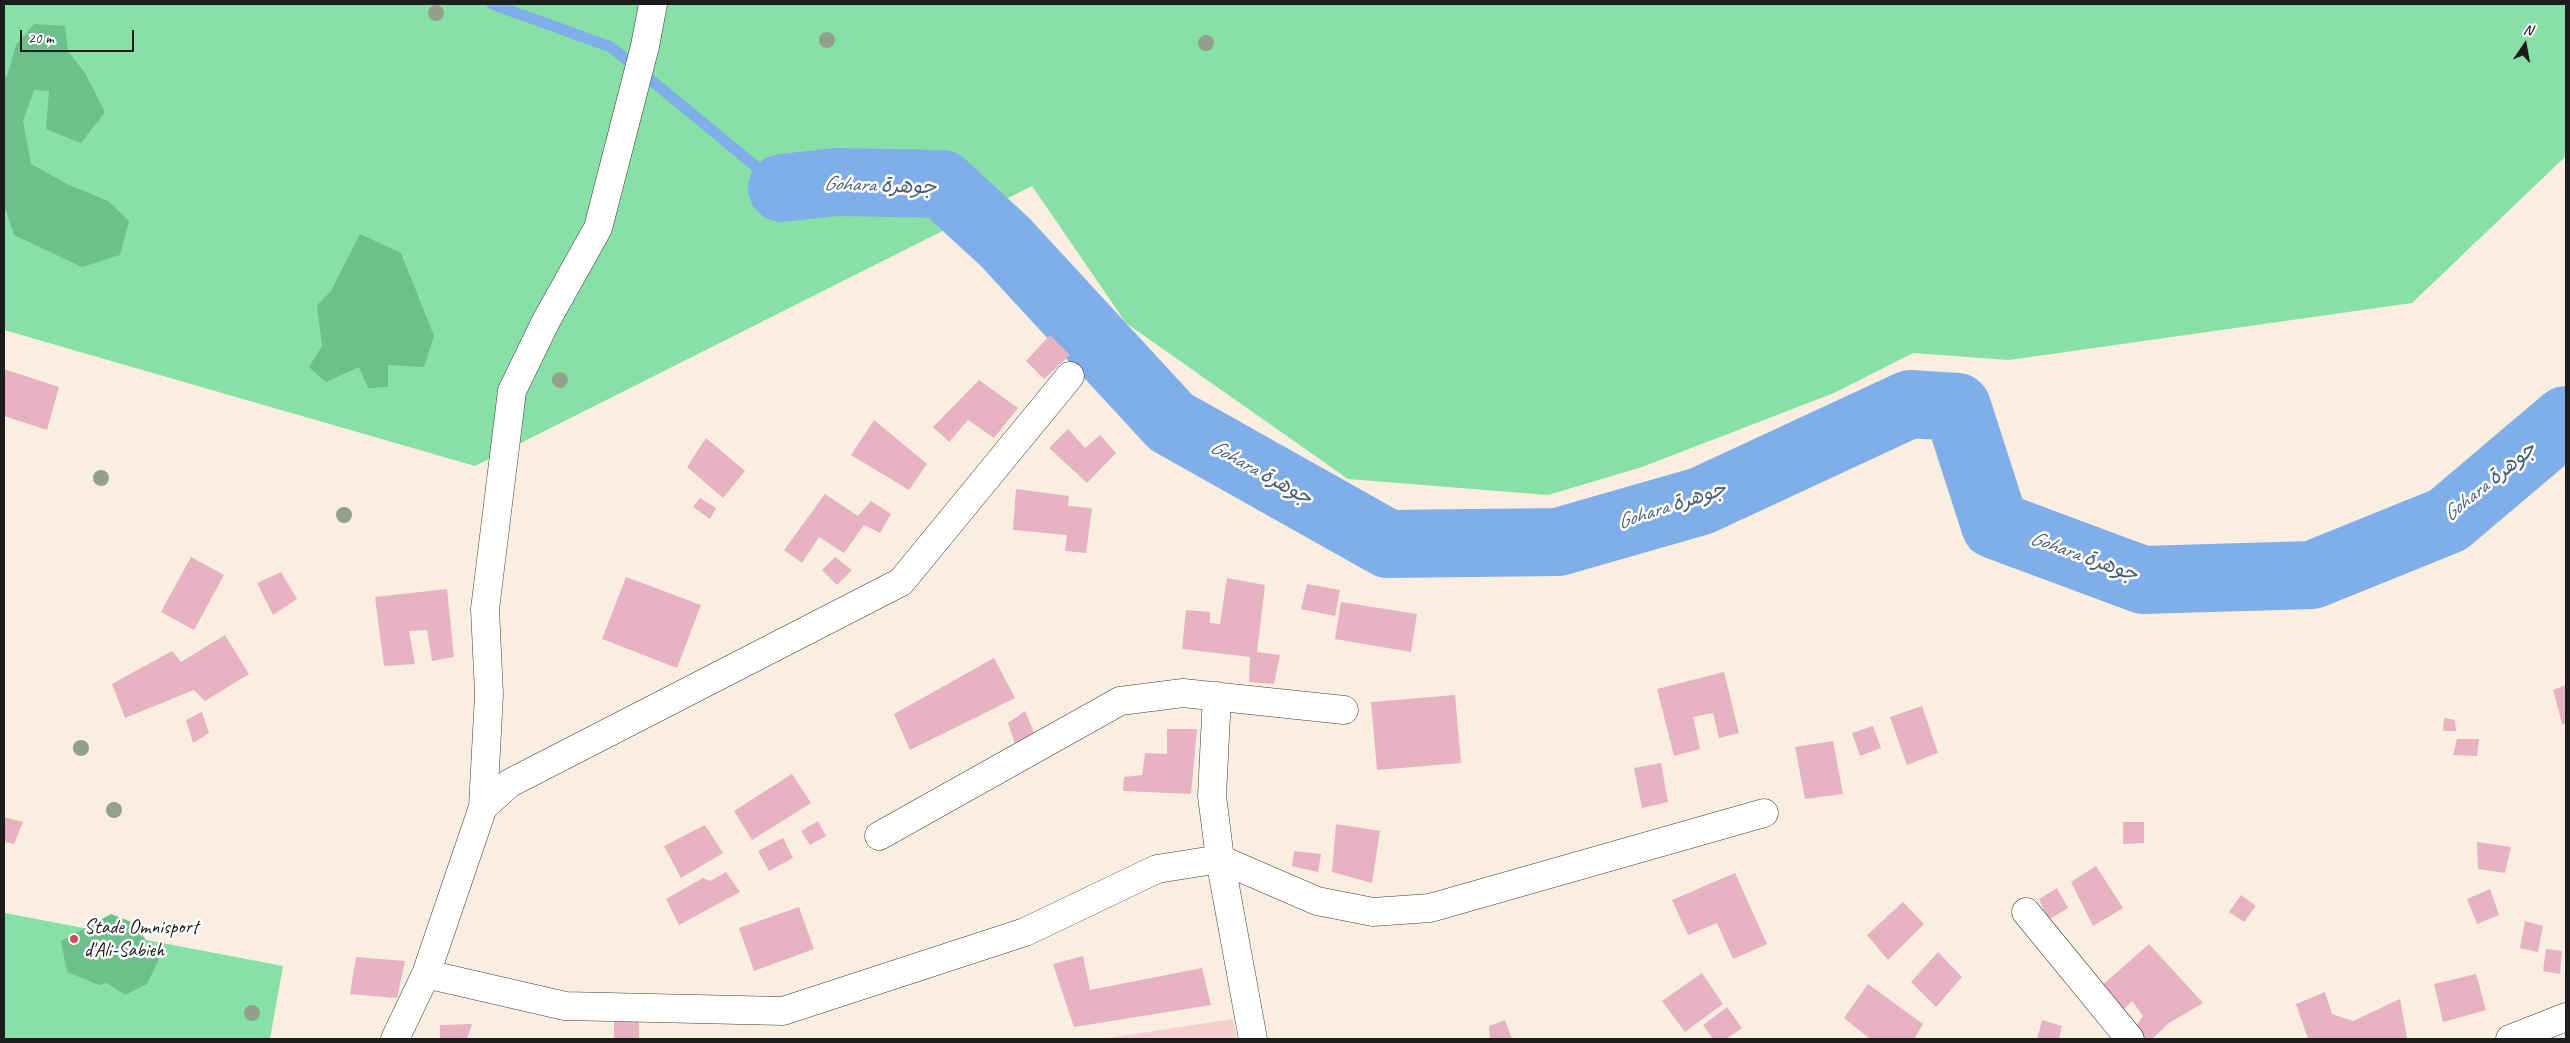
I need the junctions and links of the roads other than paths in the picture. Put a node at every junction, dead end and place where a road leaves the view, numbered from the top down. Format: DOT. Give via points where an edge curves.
graph roads {
  1 [pos="653,4"];
  2 [pos="1070,376"];
  3 [pos="1217,696"];
  4 [pos="1344,710"];
  5 [pos="482,807"];
  6 [pos="1764,813"];
  7 [pos="879,836"];
  8 [pos="1220,859"];
  9 [pos="2026,912"];
  10 [pos="426,974"];
  11 [pos="2566,1017"];
  12 [pos="395,1039"];
  13 [pos="1253,1039"];
  14 [pos="2130,1039"];
  15 [pos="2510,1039"];
  1 -- 5 [label="street" via="598,228 512,391 485,609 489,694"];
  2 -- 5 [label="street" via="901,582 510,783"];
  3 -- 4 [label="street"];
  3 -- 7 [label="street" via="1183,693 1120,702"];
  3 -- 8 [label="street" via="1212,796"];
  5 -- 10 [label="street"];
  6 -- 8 [label="street" via="1430,908 1373,912 1317,900"];
  8 -- 10 [label="street" via="1157,869 1026,932 783,1011 565,1006"];
  8 -- 13 [label="street"];
  9 -- 14 [label="street"];
  10 -- 12 [label="street"];
  11 -- 15 [label="street"];
}
